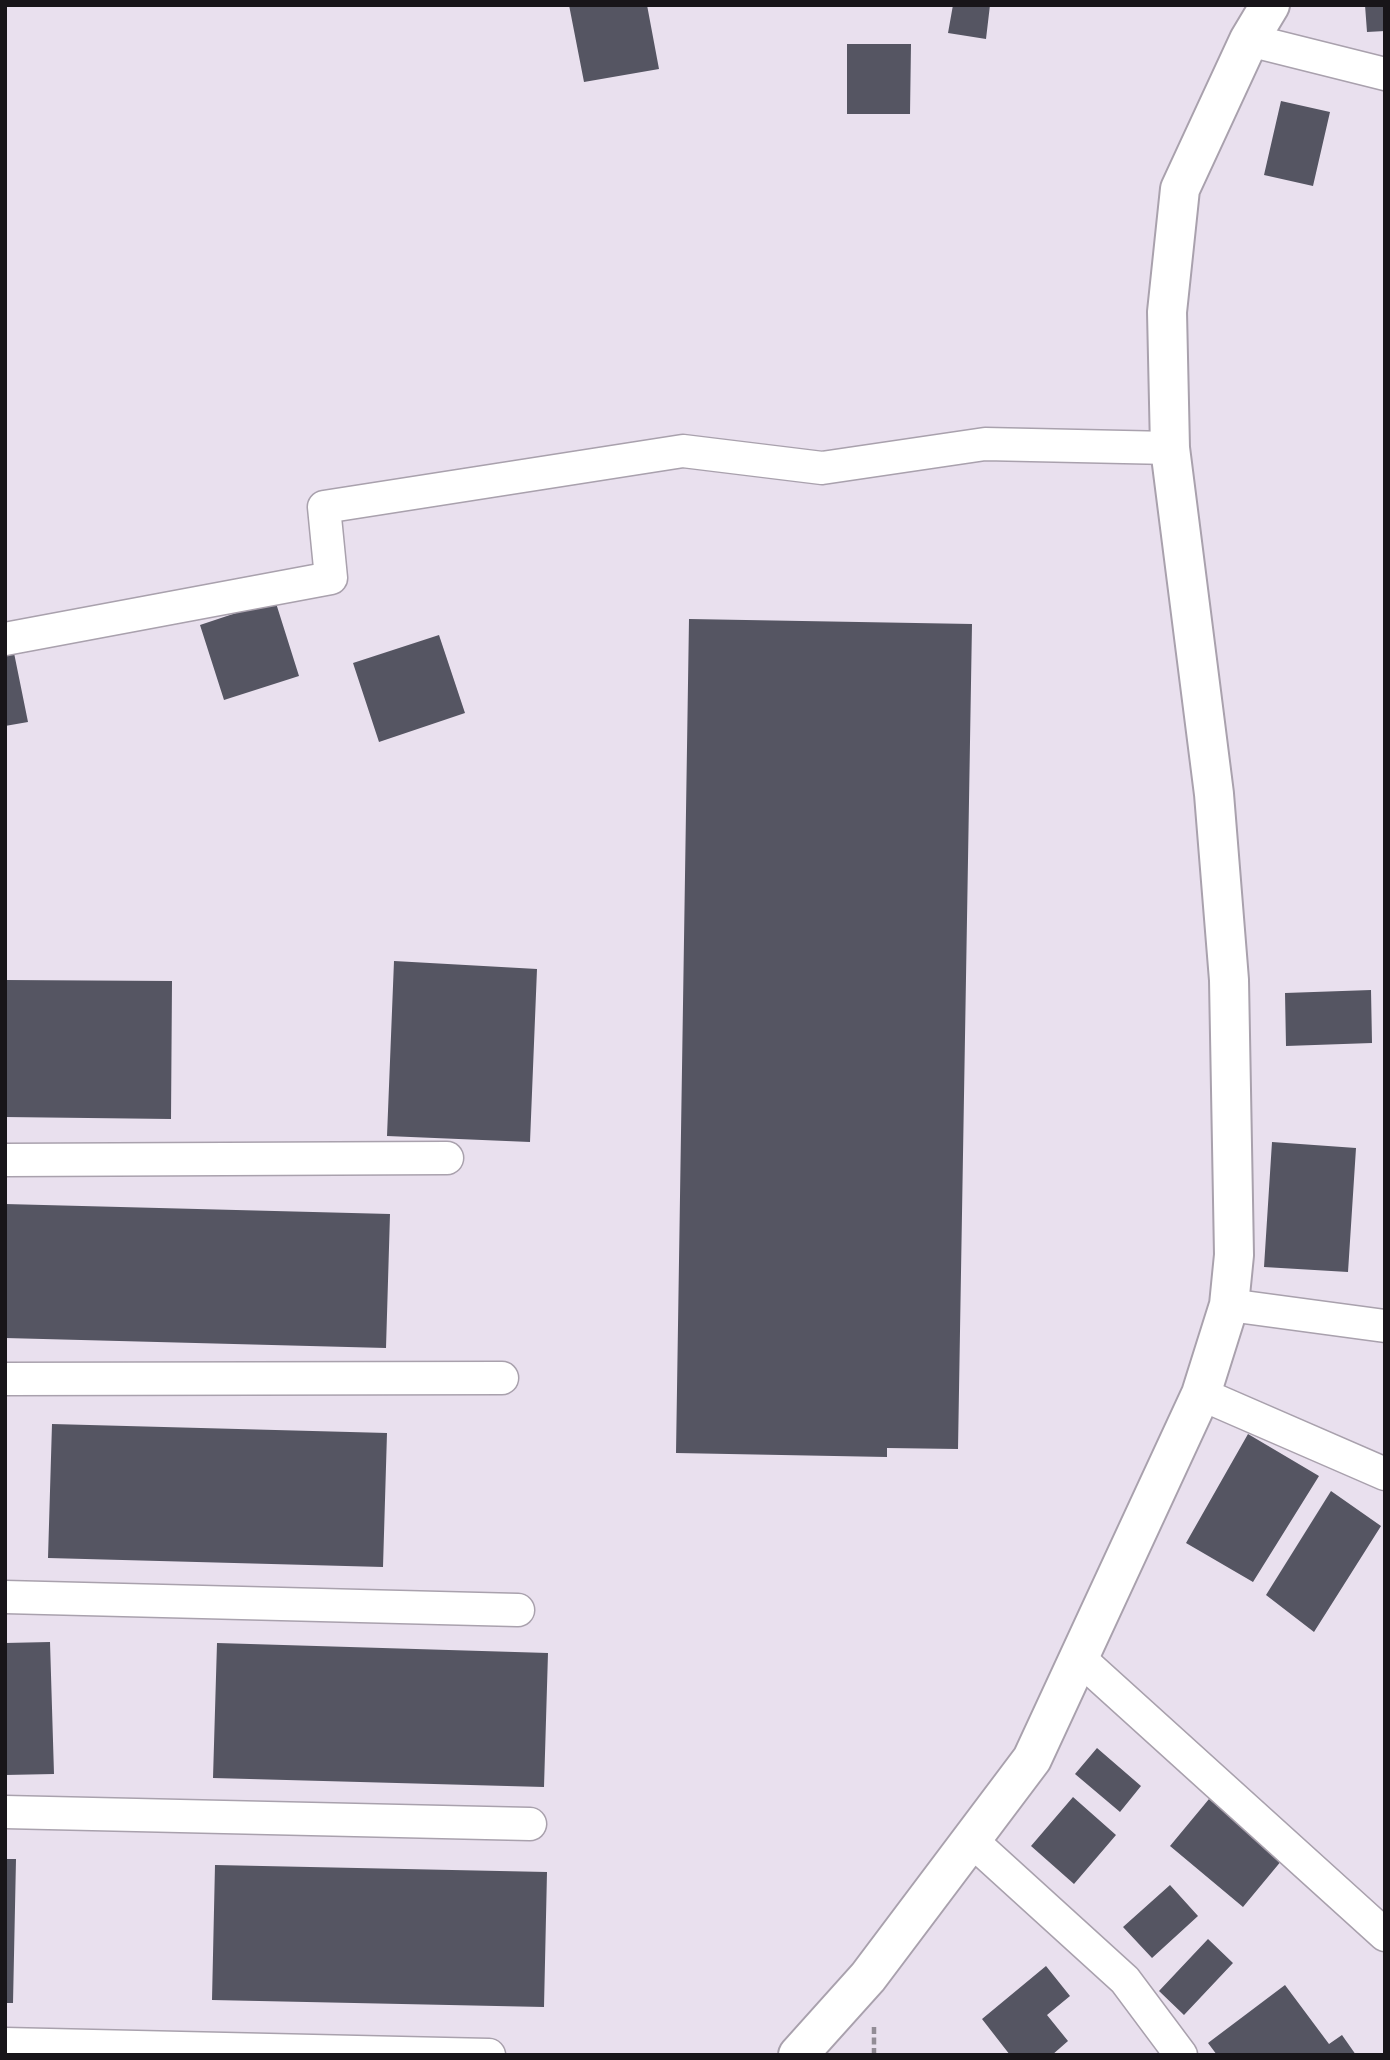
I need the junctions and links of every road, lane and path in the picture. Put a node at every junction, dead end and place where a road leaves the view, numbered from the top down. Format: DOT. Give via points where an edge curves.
graph roads {
  1 [pos="1270,5"];
  2 [pos="1249,40"];
  3 [pos="1385,74"];
  4 [pos="1170,448"];
  5 [pos="5,639"];
  6 [pos="447,1158"];
  7 [pos="5,1160"];
  8 [pos="1229,1305"];
  9 [pos="1385,1326"];
  10 [pos="502,1378"];
  11 [pos="5,1379"];
  12 [pos="1201,1394"];
  13 [pos="1385,1474"];
  14 [pos="5,1597"];
  15 [pos="518,1610"];
  16 [pos="1079,1658"];
  17 [pos="5,1812"];
  18 [pos="530,1824"];
  19 [pos="971,1840"];
  20 [pos="1385,1935"];
  21 [pos="5,2044"];
  22 [pos="489,2055"];
  23 [pos="798,2055"];
  24 [pos="1181,2055"];
  1 -- 2 [label="street"];
  2 -- 3 [label="street"];
  2 -- 4 [label="street" via="1180,189 1167,312"];
  4 -- 5 [label="street" via="985,444 822,468 683,451 324,507 331,578"];
  4 -- 8 [label="street" via="1214,794 1229,979 1234,1255"];
  6 -- 7 [label="street"];
  8 -- 9 [label="street"];
  8 -- 12 [label="street"];
  10 -- 11 [label="street"];
  12 -- 13 [label="street"];
  12 -- 16 [label="street"];
  14 -- 15 [label="street"];
  16 -- 19 [label="street" via="1032,1759"];
  16 -- 20 [label="street"];
  17 -- 18 [label="street"];
  19 -- 23 [label="street" via="868,1977"];
  19 -- 24 [label="street" via="1125,1980"];
  21 -- 22 [label="street"];
}
